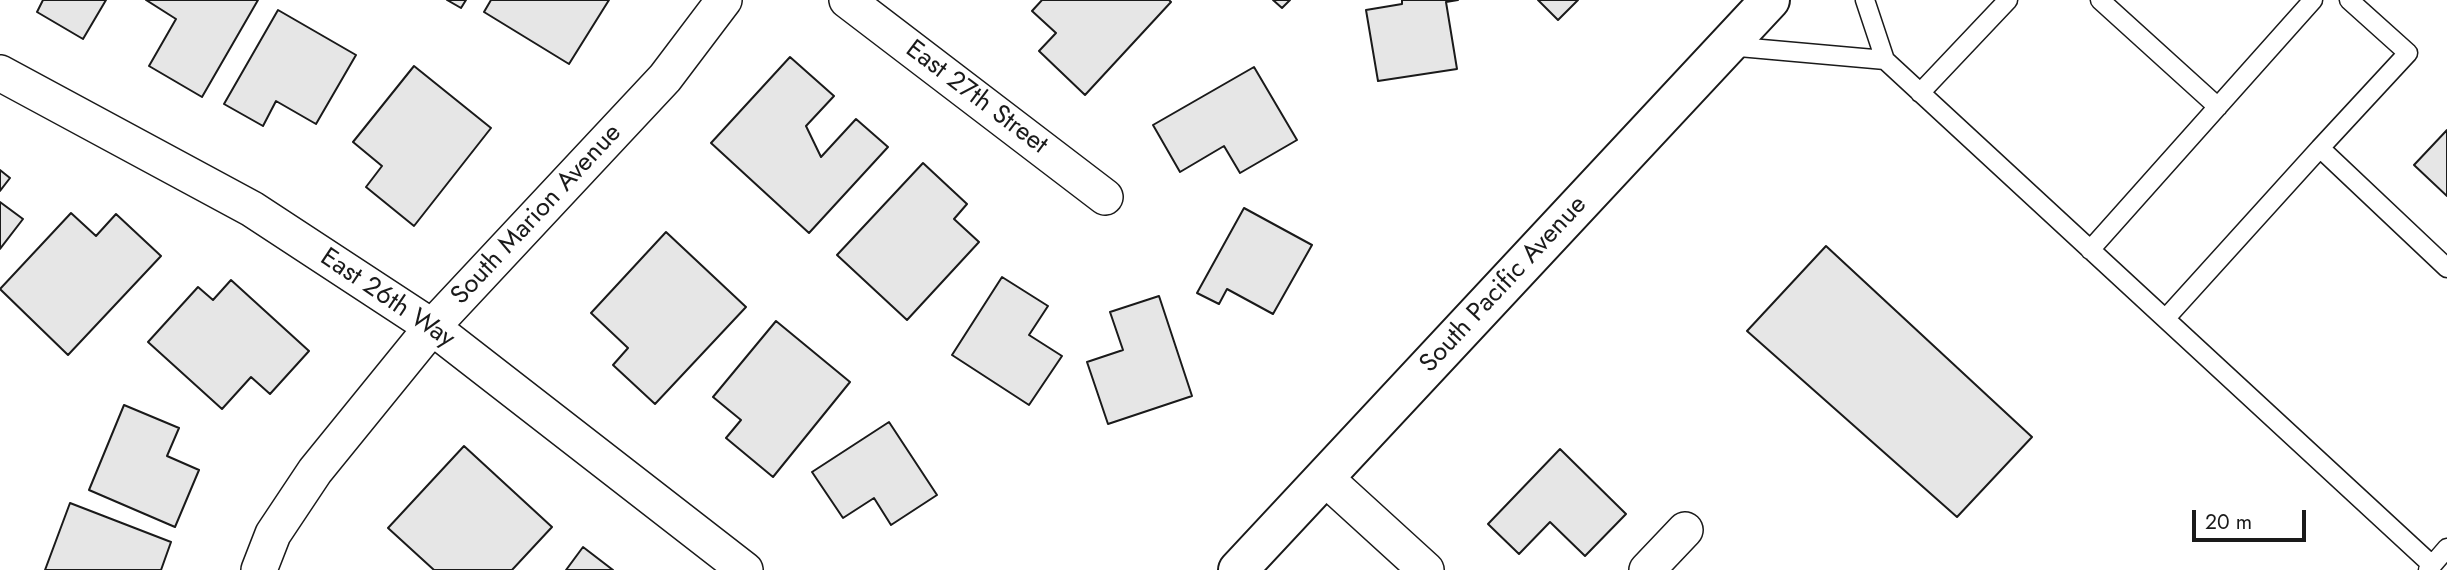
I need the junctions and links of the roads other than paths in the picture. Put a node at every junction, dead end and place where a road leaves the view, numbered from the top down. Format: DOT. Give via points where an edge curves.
graph roads {
  1 [pos="724,0"];
  2 [pos="847,0"];
  3 [pos="1770,0"];
  4 [pos="1865,0"];
  5 [pos="2008,0"];
  6 [pos="2100,0"];
  7 [pos="2314,0"];
  8 [pos="2348,0"];
  9 [pos="1727,46"];
  10 [pos="1885,60"];
  11 [pos="0,74"];
  12 [pos="1920,93"];
  13 [pos="2218,107"];
  14 [pos="2320,148"];
  15 [pos="1105,197"];
  16 [pos="2090,250"];
  17 [pos="2447,268"];
  18 [pos="2166,318"];
  19 [pos="432,327"];
  20 [pos="1324,477"];
  21 [pos="1685,530"];
  22 [pos="2447,548"];
  23 [pos="2430,567"];
  24 [pos="260,570"];
  25 [pos="745,570"];
  26 [pos="1238,570"];
  27 [pos="1426,570"];
  28 [pos="1647,570"];
  1 -- 19 [label="street, South Marion Avenue" via="665,78"];
  2 -- 15 [label="street, East 27th Street"];
  3 -- 9 [label="main road, South Pacific Avenue"];
  4 -- 10 [label="lane"];
  5 -- 12 [label="lane"];
  6 -- 13 [label="lane"];
  7 -- 13 [label="lane"];
  8 -- 14 [label="lane" via="2408,53"];
  9 -- 10 [label="lane"];
  9 -- 20 [label="main road, South Pacific Avenue"];
  10 -- 12 [label="lane"];
  11 -- 19 [label="street, East 26th Way" via="252,209"];
  12 -- 16 [label="lane"];
  13 -- 16 [label="lane"];
  14 -- 17 [label="lane"];
  14 -- 18 [label="lane"];
  16 -- 18 [label="lane"];
  18 -- 23 [label="lane"];
  19 -- 24 [label="street, South Marion Avenue" via="315,471 273,534"];
  19 -- 25 [label="street, East 26th Way"];
  20 -- 26 [label="main road, South Pacific Avenue"];
  20 -- 27 [label="street"];
  21 -- 28 [label="street"];
  22 -- 23 [label="lane"];
}
